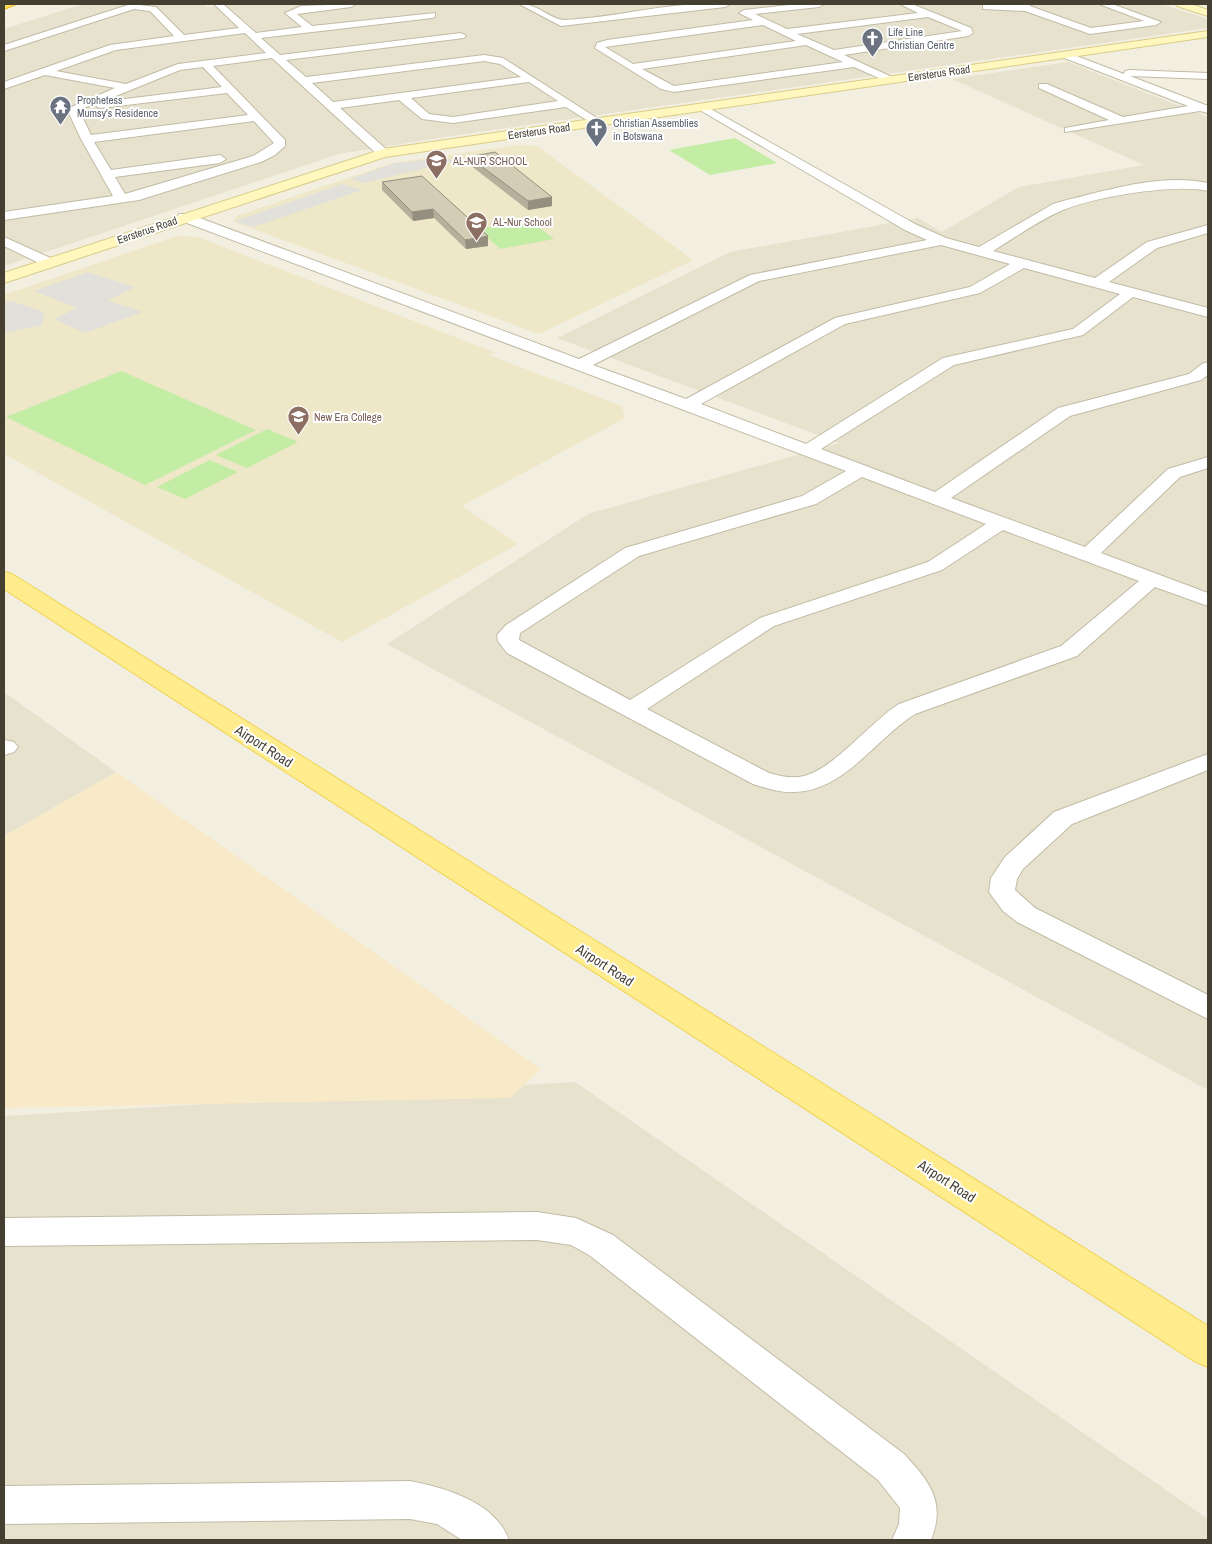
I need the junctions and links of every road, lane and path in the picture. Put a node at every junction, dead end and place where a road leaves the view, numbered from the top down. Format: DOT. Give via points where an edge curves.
graph roads {
  1 [pos="11,4"];
  2 [pos="218,4"];
  3 [pos="349,4"];
  4 [pos="525,4"];
  5 [pos="537,4"];
  6 [pos="725,4"];
  7 [pos="819,4"];
  8 [pos="905,4"];
  9 [pos="1104,4"];
  10 [pos="1181,4"];
  11 [pos="1028,5"];
  12 [pos="1142,5"];
  13 [pos="4,6"];
  14 [pos="986,6"];
  15 [pos="421,8"];
  16 [pos="1118,8"];
  17 [pos="744,13"];
  18 [pos="1208,13"];
  19 [pos="931,14"];
  20 [pos="440,20"];
  21 [pos="764,22"];
  22 [pos="310,29"];
  23 [pos="786,32"];
  24 [pos="250,33"];
  25 [pos="1208,34"];
  26 [pos="181,38"];
  27 [pos="807,42"];
  28 [pos="4,48"];
  29 [pos="831,54"];
  30 [pos="1066,55"];
  31 [pos="276,56"];
  32 [pos="205,63"];
  33 [pos="854,64"];
  34 [pos="43,67"];
  35 [pos="631,67"];
  36 [pos="1112,72"];
  37 [pos="1208,76"];
  38 [pos="531,79"];
  39 [pos="890,80"];
  40 [pos="303,81"];
  41 [pos="4,86"];
  42 [pos="1043,86"];
  43 [pos="124,87"];
  44 [pos="230,89"];
  45 [pos="401,96"];
  46 [pos="568,104"];
  47 [pos="330,106"];
  48 [pos="702,107"];
  49 [pos="73,109"];
  50 [pos="1205,109"];
  51 [pos="256,117"];
  52 [pos="1122,121"];
  53 [pos="598,122"];
  54 [pos="1069,130"];
  55 [pos="87,140"];
  56 [pos="271,152"];
  57 [pos="383,153"];
  58 [pos="107,174"];
  59 [pos="1208,186"];
  60 [pos="121,198"];
  61 [pos="4,216"];
  62 [pos="184,218"];
  63 [pos="1208,229"];
  64 [pos="4,241"];
  65 [pos="940,241"];
  66 [pos="981,252"];
  67 [pos="1024,262"];
  68 [pos="50,263"];
  69 [pos="4,278"];
  70 [pos="1098,283"];
  71 [pos="1131,292"];
  72 [pos="1208,313"];
  73 [pos="582,364"];
  74 [pos="1208,367"];
  75 [pos="689,404"];
  76 [pos="808,450"];
  77 [pos="1208,462"];
  78 [pos="860,470"];
  79 [pos="937,499"];
  80 [pos="1000,522"];
  81 [pos="1088,555"];
  82 [pos="4,579"];
  83 [pos="1153,579"];
  84 [pos="1208,600"];
  85 [pos="632,709"];
  86 [pos="1208,761"];
  87 [pos="1207,1005"];
  88 [pos="4,1232"];
  89 [pos="1208,1348"];
  90 [pos="4,1505"];
  91 [pos="490,1540"];
  92 [pos="912,1540"];
  1 -- 13 [label="highway"];
  2 -- 24 [label="street"];
  3 -- 22 [label="street" via="290,13"];
  4 -- 5 [label="street"];
  4 -- 6 [label="street" via="561,23"];
  6 -- 17 [label="street"];
  7 -- 17 [label="street"];
  8 -- 19 [label="street"];
  9 -- 16 [label="street"];
  10 -- 18 [label="street"];
  11 -- 14 [label="street"];
  11 -- 16 [label="street" via="1090,31 1156,22"];
  12 -- 16 [label="street"];
  15 -- 20 [label="street"];
  17 -- 21 [label="street"];
  19 -- 23 [label="street"];
  19 -- 29 [label="street" via="968,30 968,33"];
  20 -- 22 [label="street"];
  20 -- 31 [label="street" via="462,36"];
  21 -- 23 [label="street"];
  21 -- 35 [label="street" via="601,45 600,48"];
  22 -- 24 [label="street"];
  23 -- 27 [label="street"];
  24 -- 26 [label="street"];
  24 -- 31 [label="street"];
  25 -- 30 [label="street, Eersterus Road"];
  26 -- 28 [label="street" via="153,9 133,6"];
  26 -- 34 [label="street" via="114,47 61,66"];
  27 -- 29 [label="street"];
  27 -- 35 [label="street"];
  29 -- 33 [label="street"];
  30 -- 36 [label="street"];
  30 -- 39 [label="street, Eersterus Road"];
  31 -- 32 [label="street"];
  31 -- 40 [label="street"];
  32 -- 43 [label="street" via="178,67"];
  32 -- 44 [label="street"];
  33 -- 35 [label="street" via="683,89 665,86"];
  33 -- 39 [label="street"];
  34 -- 41 [label="street"];
  34 -- 43 [label="street"];
  36 -- 37 [label="street"];
  36 -- 50 [label="street"];
  38 -- 40 [label="street" via="503,61 484,58"];
  38 -- 45 [label="street"];
  38 -- 46 [label="street"];
  39 -- 48 [label="street, Eersterus Road"];
  40 -- 47 [label="street"];
  42 -- 52 [label="street"];
  43 -- 49 [label="street"];
  44 -- 49 [label="street"];
  44 -- 51 [label="street"];
  45 -- 46 [label="street" via="426,117 453,120"];
  45 -- 47 [label="street"];
  46 -- 53 [label="street"];
  47 -- 57 [label="street"];
  48 -- 53 [label="street, Eersterus Road"];
  48 -- 65 [label="street" via="910,227"];
  49 -- 55 [label="street"];
  50 -- 52 [label="street"];
  51 -- 55 [label="street"];
  51 -- 56 [label="street" via="280,143"];
  52 -- 54 [label="street"];
  53 -- 57 [label="street, Eersterus Road"];
  55 -- 58 [label="street"];
  56 -- 58 [label="street"];
  56 -- 60 [label="street" via="152,192"];
  57 -- 62 [label="street, Eersterus Road"];
  58 -- 60 [label="street"];
  59 -- 66 [label="street" via="1178,183 1068,204"];
  60 -- 61 [label="street"];
  62 -- 68 [label="street, Eersterus Road"];
  62 -- 73 [label="street"];
  63 -- 70 [label="street" via="1152,245"];
  64 -- 68 [label="street"];
  65 -- 66 [label="street"];
  65 -- 73 [label="street" via="755,278"];
  66 -- 67 [label="street"];
  67 -- 70 [label="street"];
  67 -- 75 [label="street" via="975,290 840,321"];
  68 -- 69 [label="street, Eersterus Road"];
  70 -- 71 [label="street"];
  71 -- 72 [label="street"];
  71 -- 76 [label="street" via="1078,332 948,361"];
  73 -- 75 [label="street"];
  74 -- 79 [label="street" via="1195,377 1064,412"];
  75 -- 76 [label="street"];
  76 -- 78 [label="street"];
  77 -- 81 [label="street" via="1174,473"];
  78 -- 79 [label="street"];
  78 -- 85 [label="street" via="809,500 632,552 508,635 515,648"];
  79 -- 80 [label="street"];
  80 -- 81 [label="street"];
  80 -- 85 [label="street" via="934,566 767,622"];
  81 -- 83 [label="street"];
  82 -- 89 [label="main road, Airport Road"];
  83 -- 84 [label="street"];
  83 -- 85 [label="street" via="1069,651 907,710 894,717 823,778 808,783 784,785 761,780"];
  86 -- 87 [label="street" via="1063,818 1014,862 1004,878 1002,892 1026,915"];
  88 -- 92 [label="street" via="537,1226 576,1232 602,1245 891,1467 915,1493 921,1511"];
  90 -- 91 [label="street" via="410,1500 443,1506"];
}
